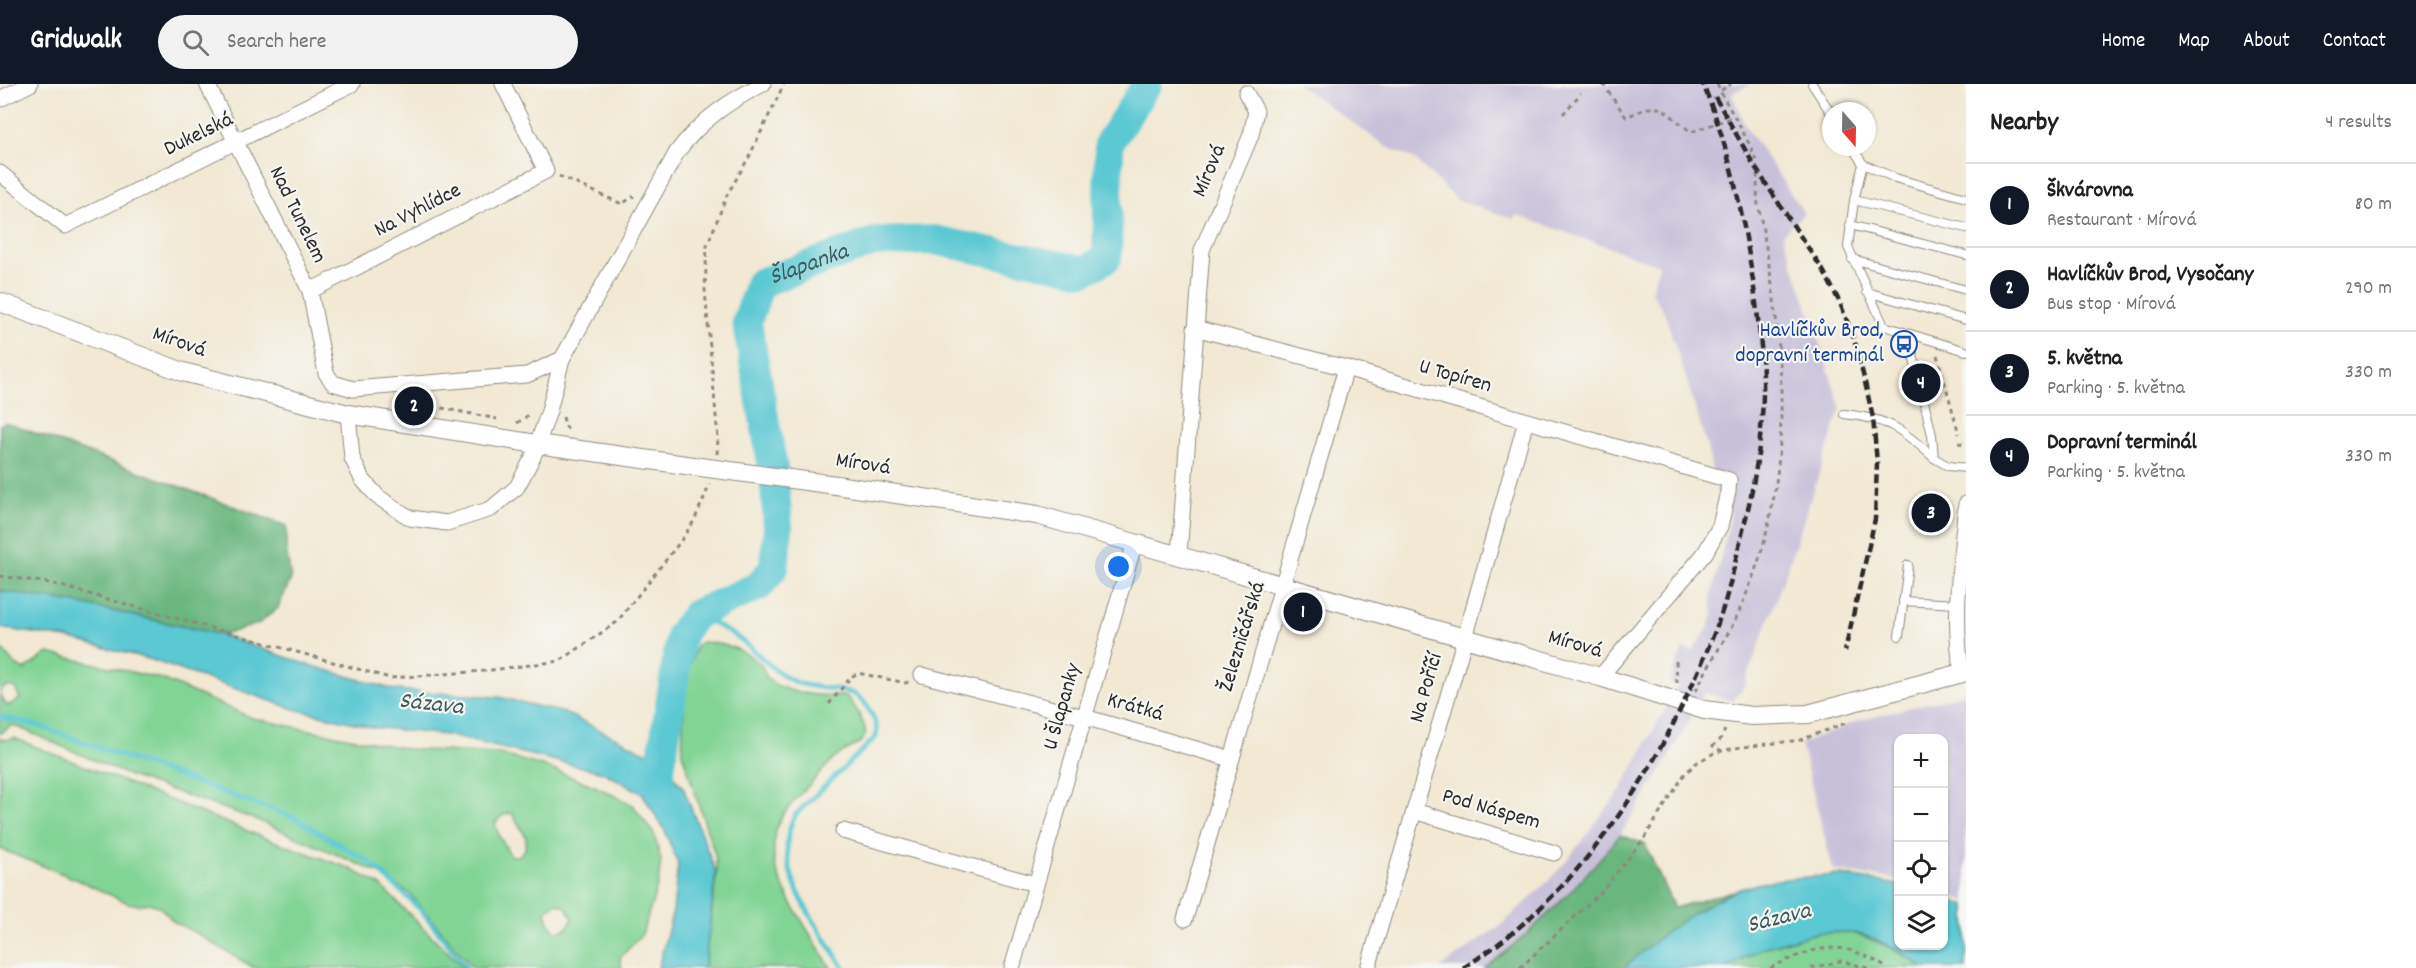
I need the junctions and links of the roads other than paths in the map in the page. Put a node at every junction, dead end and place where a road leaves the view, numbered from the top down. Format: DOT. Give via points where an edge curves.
graph roads {
  1 [pos="30,84"];
  2 [pos="207,84"];
  3 [pos="352,84"];
  4 [pos="503,84"];
  5 [pos="763,84"];
  6 [pos="1812,84"];
  7 [pos="1246,93"];
  8 [pos="0,99"];
  9 [pos="1824,102"];
  10 [pos="236,142"];
  11 [pos="1858,156"];
  12 [pos="1863,164"];
  13 [pos="0,173"];
  14 [pos="1966,198"];
  15 [pos="1854,200"];
  16 [pos="1850,225"];
  17 [pos="1966,228"];
  18 [pos="1966,255"];
  19 [pos="1852,259"];
  20 [pos="1966,290"];
  21 [pos="310,291"];
  22 [pos="1867,292"];
  23 [pos="0,302"];
  24 [pos="1966,320"];
  25 [pos="1196,328"];
  26 [pos="1908,334"];
  27 [pos="1966,351"];
  28 [pos="562,359"];
  29 [pos="1346,368"];
  30 [pos="348,414"];
  31 [pos="1844,414"];
  32 [pos="1526,421"];
  33 [pos="537,444"];
  34 [pos="1934,458"];
  35 [pos="1966,468"];
  36 [pos="1966,504"];
  37 [pos="1135,542"];
  38 [pos="1179,555"];
  39 [pos="1908,565"];
  40 [pos="1283,585"];
  41 [pos="1903,601"];
  42 [pos="1957,604"];
  43 [pos="1899,636"];
  44 [pos="1465,638"];
  45 [pos="1964,673"];
  46 [pos="922,675"];
  47 [pos="1600,677"];
  48 [pos="1084,717"];
  49 [pos="1231,759"];
  50 [pos="1414,811"];
  51 [pos="843,831"];
  52 [pos="1554,853"];
  53 [pos="1035,884"];
  54 [pos="1185,919"];
  55 [pos="1012,968"];
  56 [pos="1368,968"];
  1 -- 8 [label="street"];
  2 -- 10 [label="street, Nad Tunelem"];
  3 -- 10 [label="street, Dukelská"];
  4 -- 21 [label="street, Na Vyhlídce" via="546,171"];
  5 -- 28 [label="street" via="740,95 701,125 677,152"];
  6 -- 9 [label="lane"];
  7 -- 25 [label="street, Mírová" via="1256,111 1251,135 1202,250"];
  10 -- 13 [label="street, Dukelská" via="65,226"];
  10 -- 21 [label="street, Nad Tunelem"];
  11 -- 12 [label="lane"];
  12 -- 14 [label="lane" via="1895,178"];
  12 -- 15 [label="lane"];
  15 -- 16 [label="lane"];
  15 -- 17 [label="lane"];
  16 -- 18 [label="lane"];
  16 -- 19 [label="lane" via="1848,247"];
  19 -- 20 [label="lane"];
  19 -- 22 [label="lane"];
  21 -- 28 [label="street, Nad Tunelem" via="326,373 333,382 353,389 527,375"];
  22 -- 24 [label="lane"];
  22 -- 26 [label="lane" via="1884,326"];
  23 -- 30 [label="street, Mírová" via="183,372"];
  25 -- 29 [label="street, U Topíren"];
  25 -- 38 [label="street, Mírová"];
  26 -- 27 [label="lane"];
  26 -- 34 [label="lane"];
  28 -- 33 [label="street"];
  29 -- 32 [label="street, U Topíren"];
  29 -- 40 [label="street, Železničářská"];
  30 -- 33 [label="street, Mírová"];
  30 -- 33 [label="street" via="352,458 362,479 378,497 410,518 447,523 491,509 518,487"];
  31 -- 34 [label="lane" via="1889,423"];
  32 -- 44 [label="street, Na Poříčí"];
  32 -- 47 [label="street, U Topíren" via="1729,480 1723,516 1714,538 1682,582"];
  33 -- 37 [label="street, Mírová, bridge" via="1037,515"];
  34 -- 35 [label="lane"];
  36 -- 42 [label="street"];
  37 -- 38 [label="street, Mírová"];
  37 -- 48 [label="street, U Šlapanky"];
  38 -- 40 [label="street, Mírová"];
  39 -- 41 [label="lane"];
  40 -- 44 [label="street, Mírová"];
  40 -- 49 [label="street, Železničářská"];
  41 -- 42 [label="lane"];
  41 -- 43 [label="lane"];
  42 -- 45 [label="street" via="1957,640"];
  44 -- 47 [label="street, Mírová"];
  44 -- 50 [label="street, Na Poříčí"];
  45 -- 47 [label="street, Mírová" via="1847,705 1777,717 1726,713 1692,700"];
  46 -- 48 [label="street, Krátká"];
  48 -- 49 [label="street, Krátká"];
  48 -- 53 [label="street, U Šlapanky"];
  49 -- 54 [label="street, Železničářská"];
  50 -- 52 [label="street, Pod Náspem"];
  50 -- 56 [label="street, Na Poříčí"];
  51 -- 53 [label="street"];
  53 -- 55 [label="street, U Šlapanky"];
}
